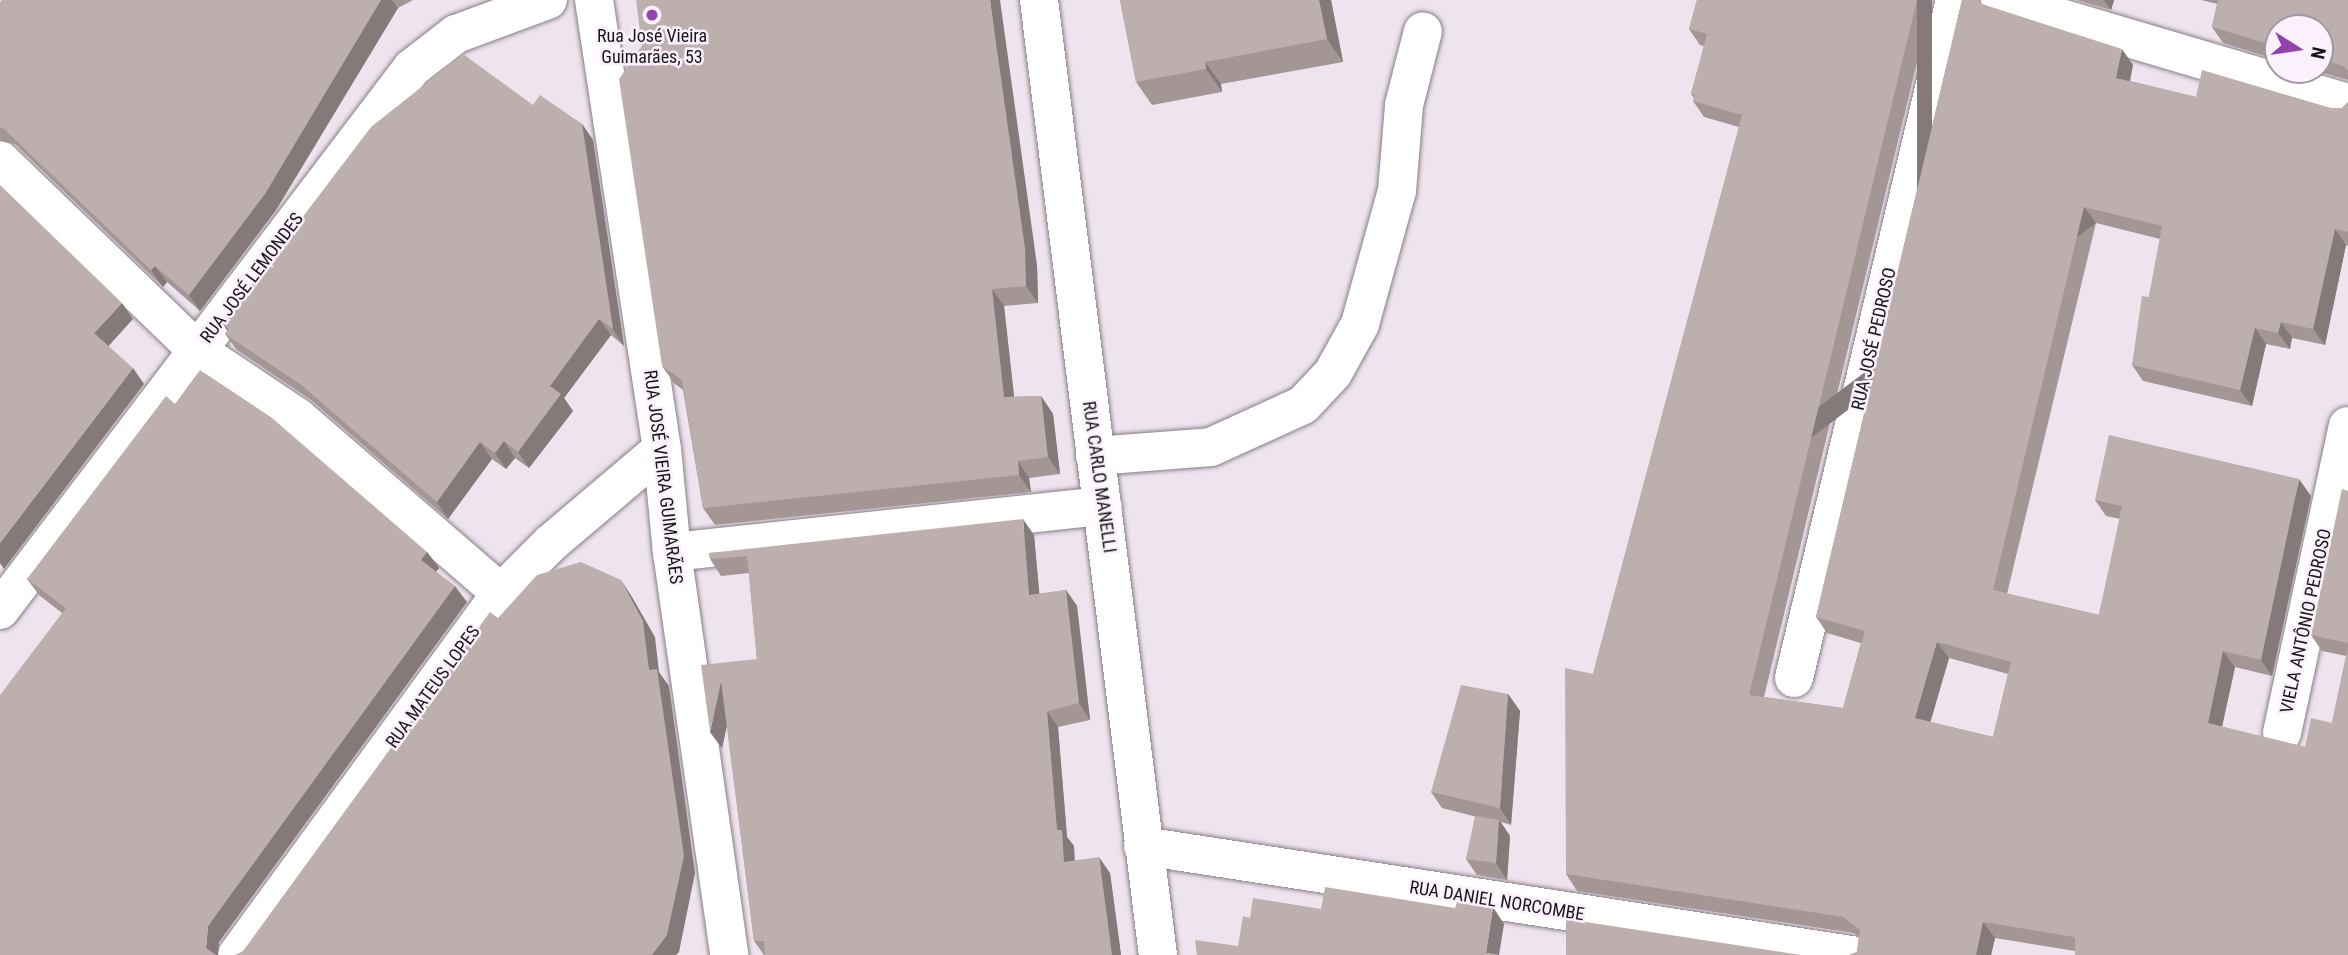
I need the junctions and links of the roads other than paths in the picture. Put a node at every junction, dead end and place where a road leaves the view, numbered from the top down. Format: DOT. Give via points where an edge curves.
graph roads {
  1 [pos="548,0"];
  2 [pos="594,0"];
  3 [pos="1039,0"];
  4 [pos="1955,0"];
  5 [pos="2000,0"];
  6 [pos="1423,31"];
  7 [pos="2348,103"];
  8 [pos="0,160"];
  9 [pos="197,350"];
  10 [pos="2348,426"];
  11 [pos="662,449"];
  12 [pos="1095,456"];
  13 [pos="1103,506"];
  14 [pos="672,552"];
  15 [pos="501,593"];
  16 [pos="0,610"];
  17 [pos="1794,678"];
  18 [pos="2281,733"];
  19 [pos="1143,846"];
  20 [pos="237,955"];
  21 [pos="729,955"];
  22 [pos="1158,955"];
  23 [pos="1851,955"];
  1 -- 9 [label="street, RUA JOSÉ LEMONDES" via="456,34 412,68"];
  2 -- 11 [label="street, RUA JOSÉ VIEIRA GUIMARÃES"];
  3 -- 12 [label="street, RUA CARLO MANELLI"];
  4 -- 17 [label="street, RUA JOSÉ PEDROSO"];
  5 -- 7 [label="street"];
  6 -- 12 [label="street" via="1404,105 1397,191 1360,324 1333,373 1303,405 1211,447"];
  8 -- 9 [label="street"];
  9 -- 15 [label="street" via="297,417"];
  9 -- 16 [label="street, RUA JOSÉ LEMONDES"];
  10 -- 18 [label="street, VIELA ANTÔNIO PEDROSO"];
  11 -- 14 [label="street, RUA JOSÉ VIEIRA GUIMARÃES"];
  11 -- 15 [label="street, RUA MATEUS LOPES" via="551,543"];
  12 -- 13 [label="street, RUA CARLO MANELLI"];
  13 -- 14 [label="street"];
  13 -- 19 [label="street, RUA CARLO MANELLI"];
  14 -- 21 [label="street, RUA JOSÉ VIEIRA GUIMARÃES"];
  15 -- 20 [label="street, RUA MATEUS LOPES"];
  19 -- 22 [label="street, RUA CARLO MANELLI"];
  19 -- 23 [label="street, RUA DANIEL NORCOMBE"];
}
